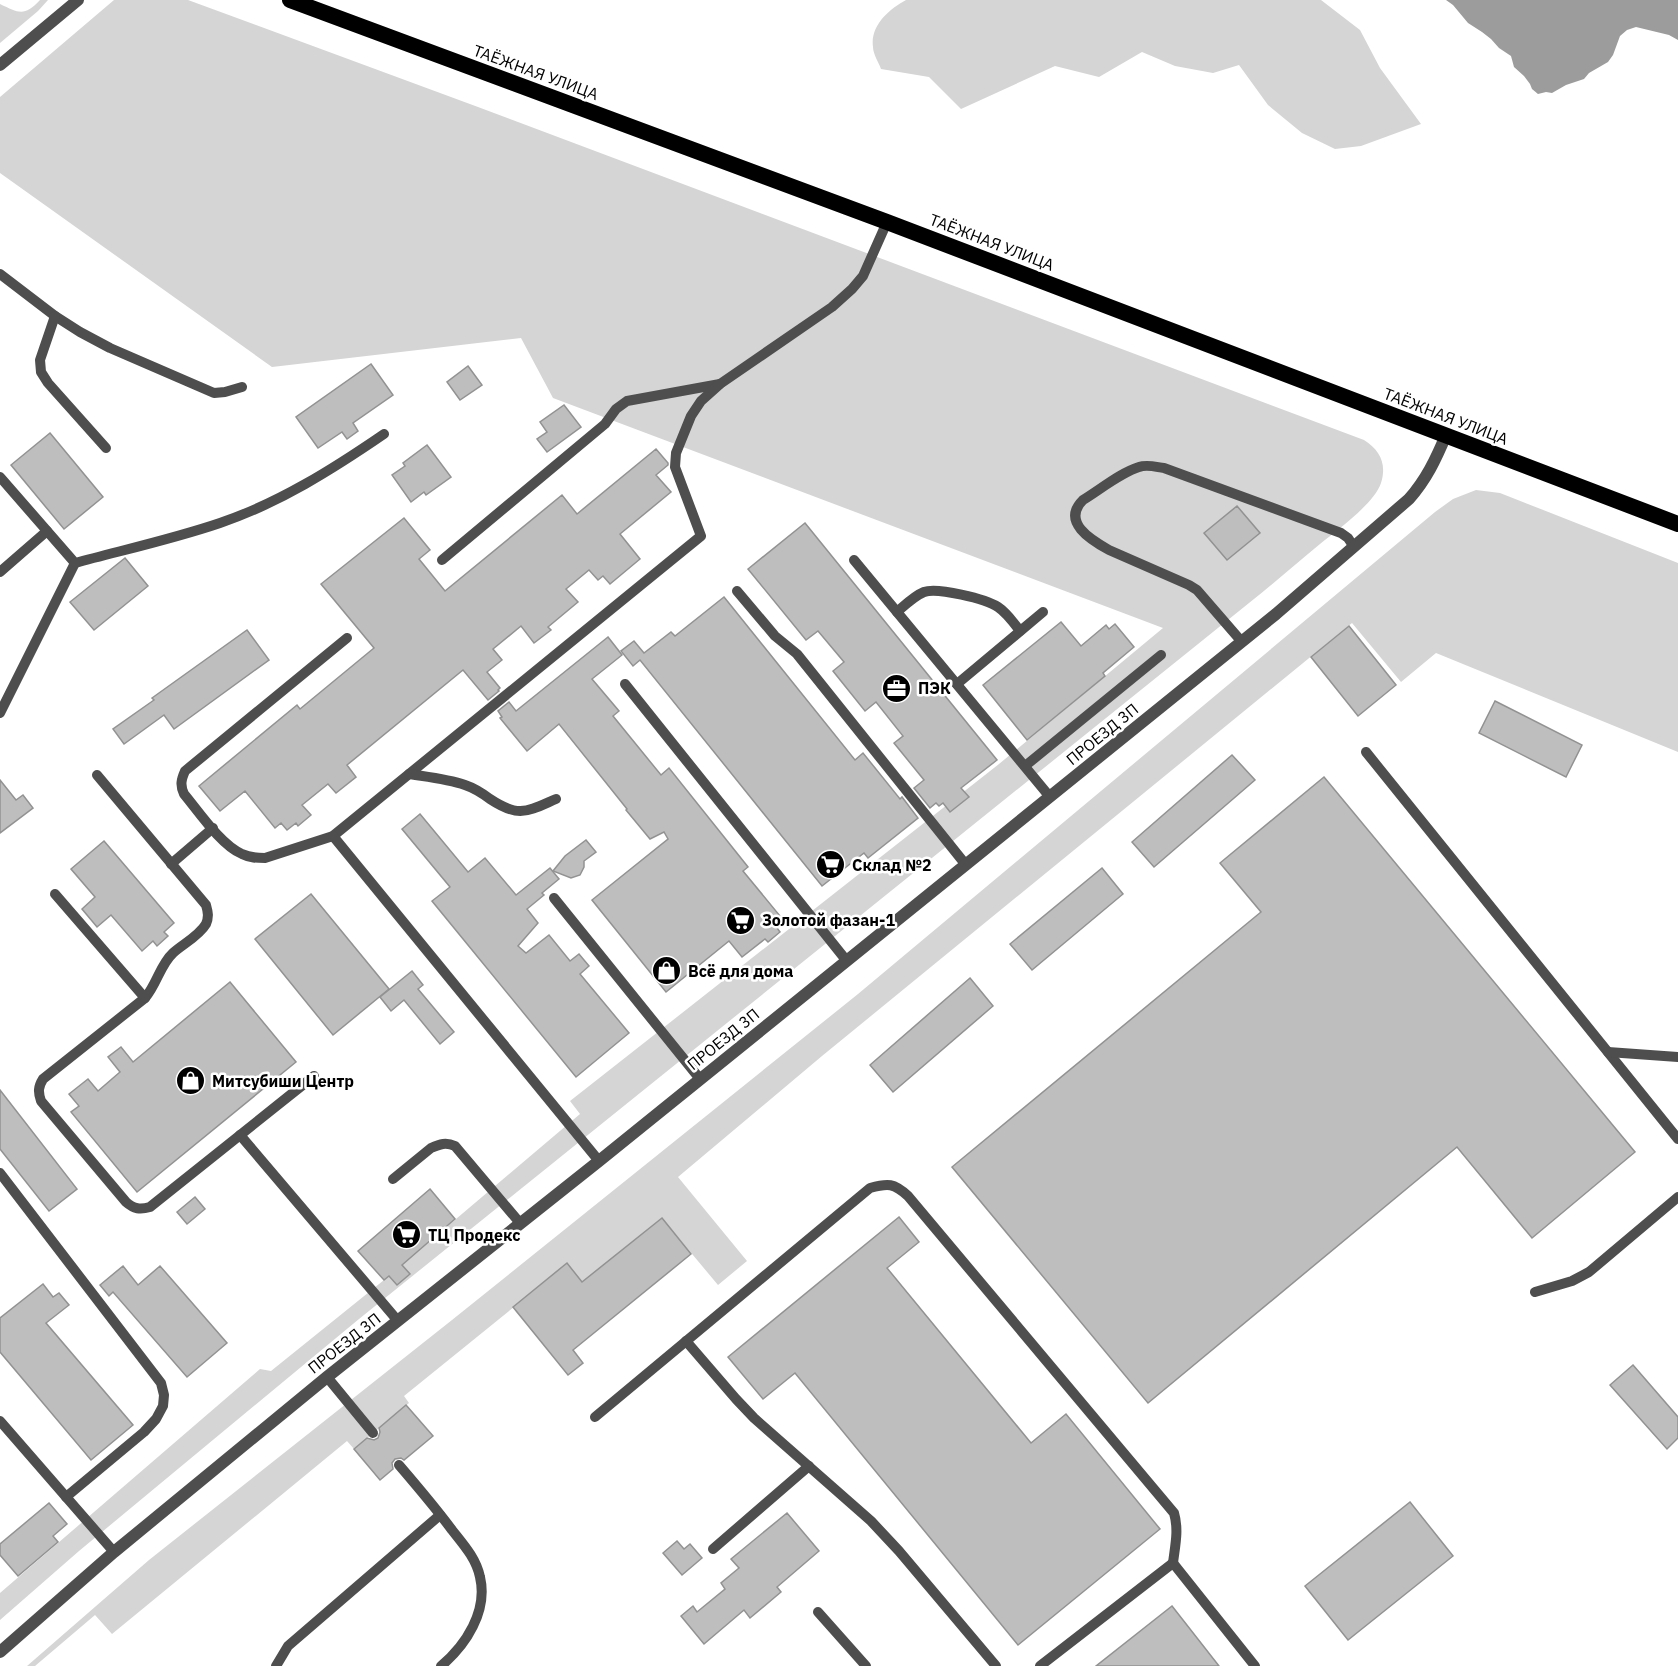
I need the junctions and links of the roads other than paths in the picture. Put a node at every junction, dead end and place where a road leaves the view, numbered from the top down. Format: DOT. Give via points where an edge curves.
graph roads {
  1 [pos="78,0"];
  2 [pos="290,0"];
  3 [pos="0,65"];
  4 [pos="887,222"];
  5 [pos="0,274"];
  6 [pos="55,316"];
  7 [pos="720,384"];
  8 [pos="242,387"];
  9 [pos="384,434"];
  10 [pos="1446,435"];
  11 [pos="106,448"];
  12 [pos="0,477"];
  13 [pos="1678,524"];
  14 [pos="47,531"];
  15 [pos="1354,547"];
  16 [pos="442,560"];
  17 [pos="854,560"];
  18 [pos="75,563"];
  19 [pos="0,572"];
  20 [pos="737,591"];
  21 [pos="897,612"];
  22 [pos="1043,612"];
  23 [pos="1020,631"];
  24 [pos="347,638"];
  25 [pos="1242,642"];
  26 [pos="1161,655"];
  27 [pos="625,684"];
  28 [pos="957,684"];
  29 [pos="0,712"];
  30 [pos="1366,752"];
  31 [pos="1025,766"];
  32 [pos="409,774"];
  33 [pos="97,775"];
  34 [pos="1050,797"];
  35 [pos="556,799"];
  36 [pos="213,828"];
  37 [pos="333,836"];
  38 [pos="171,864"];
  39 [pos="966,865"];
  40 [pos="55,894"];
  41 [pos="554,898"];
  42 [pos="846,960"];
  43 [pos="145,998"];
  44 [pos="1608,1052"];
  45 [pos="1678,1057"];
  46 [pos="314,1076"];
  47 [pos="700,1079"];
  48 [pos="240,1135"];
  49 [pos="1678,1139"];
  50 [pos="599,1161"];
  51 [pos="0,1173"];
  52 [pos="393,1179"];
  53 [pos="1678,1197"];
  54 [pos="520,1223"];
  55 [pos="1535,1292"];
  56 [pos="398,1321"];
  57 [pos="686,1341"];
  58 [pos="327,1377"];
  59 [pos="595,1417"];
  60 [pos="0,1421"];
  61 [pos="373,1433"];
  62 [pos="399,1465"];
  63 [pos="809,1466"];
  64 [pos="66,1497"];
  65 [pos="440,1515"];
  66 [pos="713,1549"];
  67 [pos="114,1552"];
  68 [pos="1173,1563"];
  69 [pos="818,1612"];
  70 [pos="0,1652"];
  71 [pos="276,1666"];
  72 [pos="441,1666"];
  73 [pos="866,1666"];
  74 [pos="996,1666"];
  75 [pos="1040,1666"];
  76 [pos="1255,1666"];
  1 -- 3 [label="street"];
  2 -- 4 [label="highway, ТАЁЖНАЯ УЛИЦА"];
  4 -- 7 [label="lane" via="863,276 852,289"];
  4 -- 10 [label="highway, ТАЁЖНАЯ УЛИЦА"];
  5 -- 6 [label="lane"];
  6 -- 8 [label="lane" via="110,348 205,390 214,393"];
  6 -- 11 [label="lane" via="40,360 41,372"];
  7 -- 16 [label="lane" via="621,404 599,429"];
  7 -- 32 [label="lane" via="691,416 676,453 675,467 701,536"];
  9 -- 18 [label="lane" via="336,467 248,512"];
  10 -- 13 [label="highway, ТАЁЖНАЯ УЛИЦА"];
  10 -- 15 [label="street, ПРОЕЗД 3П" via="1420,488"];
  12 -- 14 [label="lane"];
  14 -- 18 [label="lane"];
  14 -- 19 [label="lane"];
  15 -- 25 [label="street, ПРОЕЗД 3П"];
  15 -- 25 [label="lane" via="1341,533 1164,468 1140,466 1078,505 1075,519 1091,539 1189,585"];
  17 -- 21 [label="lane"];
  18 -- 29 [label="lane"];
  20 -- 39 [label="lane" via="775,636 797,654"];
  21 -- 23 [label="lane" via="923,592 943,591 998,607"];
  21 -- 28 [label="lane"];
  22 -- 23 [label="lane"];
  23 -- 28 [label="lane"];
  24 -- 36 [label="lane" via="185,771 181,778 184,794"];
  25 -- 34 [label="street, ПРОЕЗД 3П"];
  26 -- 31 [label="lane"];
  27 -- 42 [label="lane"];
  28 -- 31 [label="lane"];
  30 -- 44 [label="lane"];
  31 -- 34 [label="lane"];
  32 -- 35 [label="lane" via="464,784 512,811 531,810"];
  32 -- 37 [label="lane"];
  33 -- 38 [label="lane"];
  34 -- 39 [label="street, ПРОЕЗД 3П"];
  36 -- 37 [label="lane" via="231,848 254,858"];
  36 -- 38 [label="lane"];
  37 -- 50 [label="lane"];
  38 -- 43 [label="lane" via="206,906 207,922 165,962"];
  39 -- 42 [label="street, ПРОЕЗД 3П"];
  40 -- 43 [label="lane"];
  41 -- 47 [label="lane"];
  42 -- 47 [label="street, ПРОЕЗД 3П"];
  43 -- 48 [label="lane" via="43,1079 39,1086 41,1101 126,1202 142,1209 150,1207"];
  44 -- 45 [label="lane"];
  44 -- 49 [label="lane"];
  46 -- 48 [label="lane"];
  47 -- 50 [label="street, ПРОЕЗД 3П"];
  48 -- 56 [label="lane"];
  50 -- 54 [label="street, ПРОЕЗД 3П"];
  51 -- 64 [label="lane" via="161,1383 164,1395 156,1419 144,1432"];
  52 -- 54 [label="lane" via="431,1148 447,1143 455,1146"];
  53 -- 55 [label="lane" via="1589,1272"];
  54 -- 56 [label="street, ПРОЕЗД 3П"];
  56 -- 58 [label="street, ПРОЕЗД 3П"];
  57 -- 59 [label="lane"];
  57 -- 63 [label="lane" via="735,1399"];
  57 -- 68 [label="lane" via="870,1188 885,1184 898,1187 1174,1513 1177,1532"];
  58 -- 61 [label="lane"];
  58 -- 67 [label="street, ПРОЕЗД 3П"];
  60 -- 64 [label="lane"];
  62 -- 65 [label="lane"];
  63 -- 66 [label="lane"];
  63 -- 74 [label="lane" via="871,1521"];
  64 -- 67 [label="lane"];
  65 -- 71 [label="lane" via="288,1646"];
  65 -- 72 [label="lane" via="473,1558 481,1578 482,1601 474,1626"];
  67 -- 70 [label="street, ПРОЕЗД 3П"];
  68 -- 75 [label="lane"];
  68 -- 76 [label="lane"];
  69 -- 73 [label="lane"];
}
